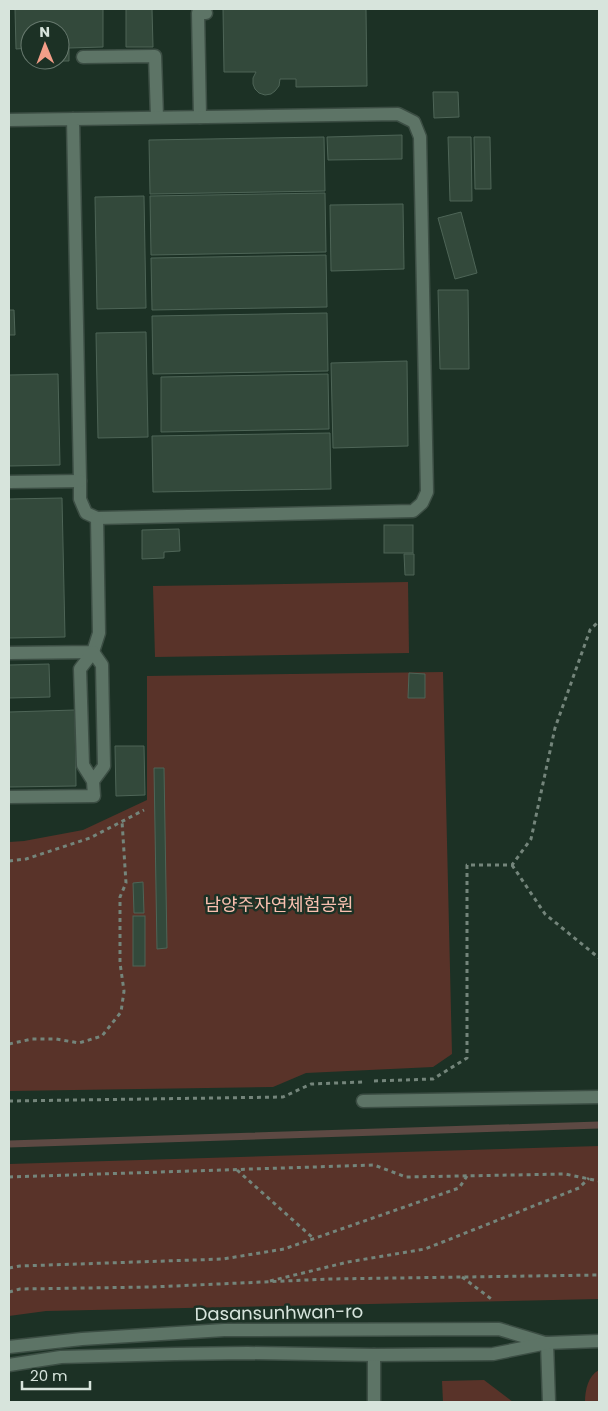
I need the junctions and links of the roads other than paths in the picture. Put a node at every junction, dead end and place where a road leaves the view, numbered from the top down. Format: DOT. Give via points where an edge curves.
graph roads {
  1 [pos="206,13"];
  2 [pos="83,57"];
  3 [pos="200,117"];
  4 [pos="73,118"];
  5 [pos="157,118"];
  6 [pos="9,120"];
  7 [pos="80,480"];
  8 [pos="9,482"];
  9 [pos="97,518"];
  10 [pos="93,652"];
  11 [pos="9,653"];
  12 [pos="94,782"];
  13 [pos="9,797"];
  14 [pos="599,1097"];
  15 [pos="362,1101"];
  16 [pos="599,1341"];
  17 [pos="548,1343"];
  18 [pos="9,1347"];
  19 [pos="374,1355"];
  20 [pos="9,1365"];
  21 [pos="374,1402"];
  22 [pos="549,1402"];
  1 -- 3 [label="street" via="198,13"];
  2 -- 5 [label="street" via="156,56"];
  3 -- 5 [label="street"];
  3 -- 9 [label="street" via="398,114 414,122 420,137 427,492 414,511"];
  4 -- 5 [label="street"];
  4 -- 6 [label="street"];
  4 -- 7 [label="street"];
  7 -- 8 [label="street"];
  7 -- 9 [label="street" via="80,498 86,513"];
  9 -- 10 [label="street" via="99,633"];
  10 -- 11 [label="street"];
  10 -- 12 [label="street" via="102,664 104,766"];
  10 -- 12 [label="street" via="80,669 83,765"];
  12 -- 13 [label="street" via="94,796"];
  14 -- 15 [label="street"];
  16 -- 17 [label="street, Dasansunhwan-ro"];
  17 -- 18 [label="street, Dasansunhwan-ro" via="499,1329 224,1330"];
  17 -- 19 [label="street, Dasansunhwan-ro" via="493,1354"];
  17 -- 22 [label="street"];
  19 -- 20 [label="street, Dasansunhwan-ro" via="248,1353 60,1357"];
  19 -- 21 [label="street"];
}
